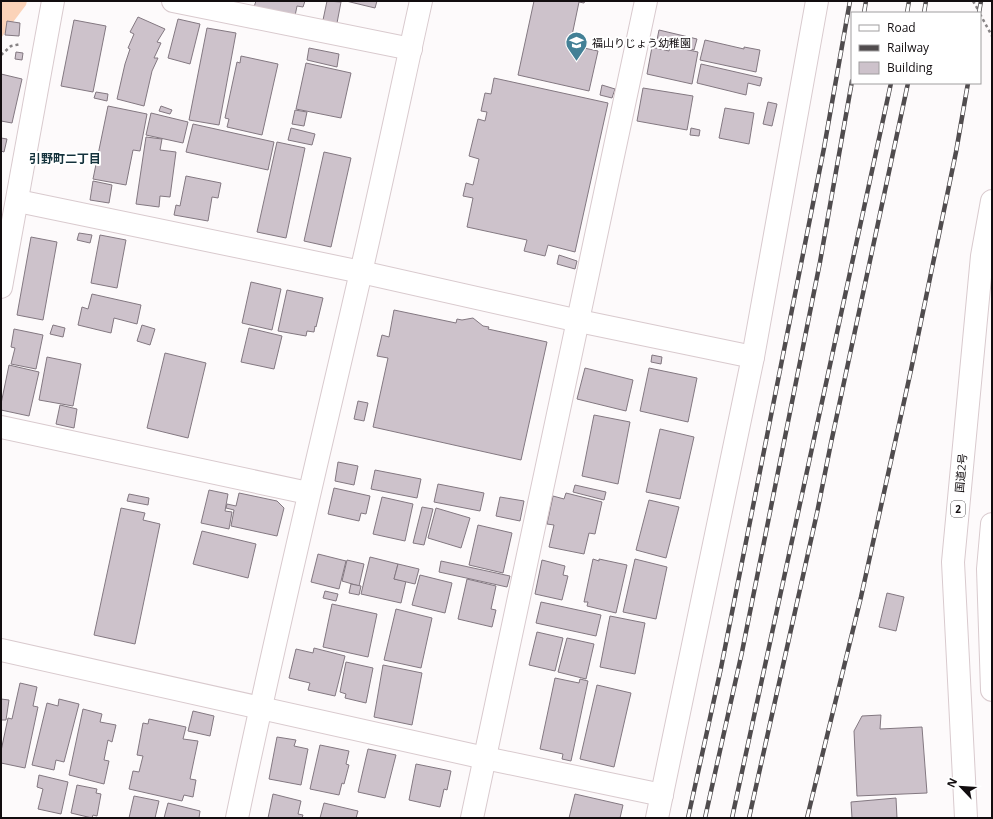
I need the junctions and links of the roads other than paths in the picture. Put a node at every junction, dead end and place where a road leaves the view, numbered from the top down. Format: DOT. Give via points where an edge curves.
graph roads {
  1 [pos="53,1"];
  2 [pos="174,1"];
  3 [pos="422,1"];
  4 [pos="646,1"];
  5 [pos="817,1"];
  6 [pos="411,49"];
  7 [pos="18,201"];
  8 [pos="992,201"];
  9 [pos="987,256"];
  10 [pos="361,272"];
  11 [pos="1,287"];
  12 [pos="579,321"];
  13 [pos="753,357"];
  14 [pos="1,427"];
  15 [pos="308,493"];
  16 [pos="992,524"];
  17 [pos="1,650"];
  18 [pos="992,690"];
  19 [pos="260,707"];
  20 [pos="485,758"];
  21 [pos="662,795"];
  22 [pos="237,818"];
  23 [pos="472,818"];
  24 [pos="657,818"];
  25 [pos="966,818"];
  1 -- 7 [label="main road"];
  2 -- 6 [label="main road"];
  3 -- 6 [label="main road"];
  4 -- 12 [label="main road"];
  5 -- 13 [label="main road"];
  6 -- 10 [label="main road"];
  7 -- 10 [label="main road"];
  7 -- 11 [label="main road"];
  8 -- 9 [label="main road, 国道2号 / 2"];
  9 -- 25 [label="main road, 国道2号 / 2" via="953,562"];
  10 -- 12 [label="main road"];
  10 -- 15 [label="main road"];
  12 -- 13 [label="main road"];
  12 -- 20 [label="main road"];
  13 -- 21 [label="main road"];
  14 -- 15 [label="main road"];
  15 -- 19 [label="main road"];
  16 -- 18 [label="main road" via="988,569"];
  17 -- 19 [label="main road"];
  19 -- 20 [label="main road"];
  19 -- 22 [label="main road"];
  20 -- 21 [label="main road"];
  20 -- 23 [label="main road"];
  21 -- 24 [label="main road"];
}
